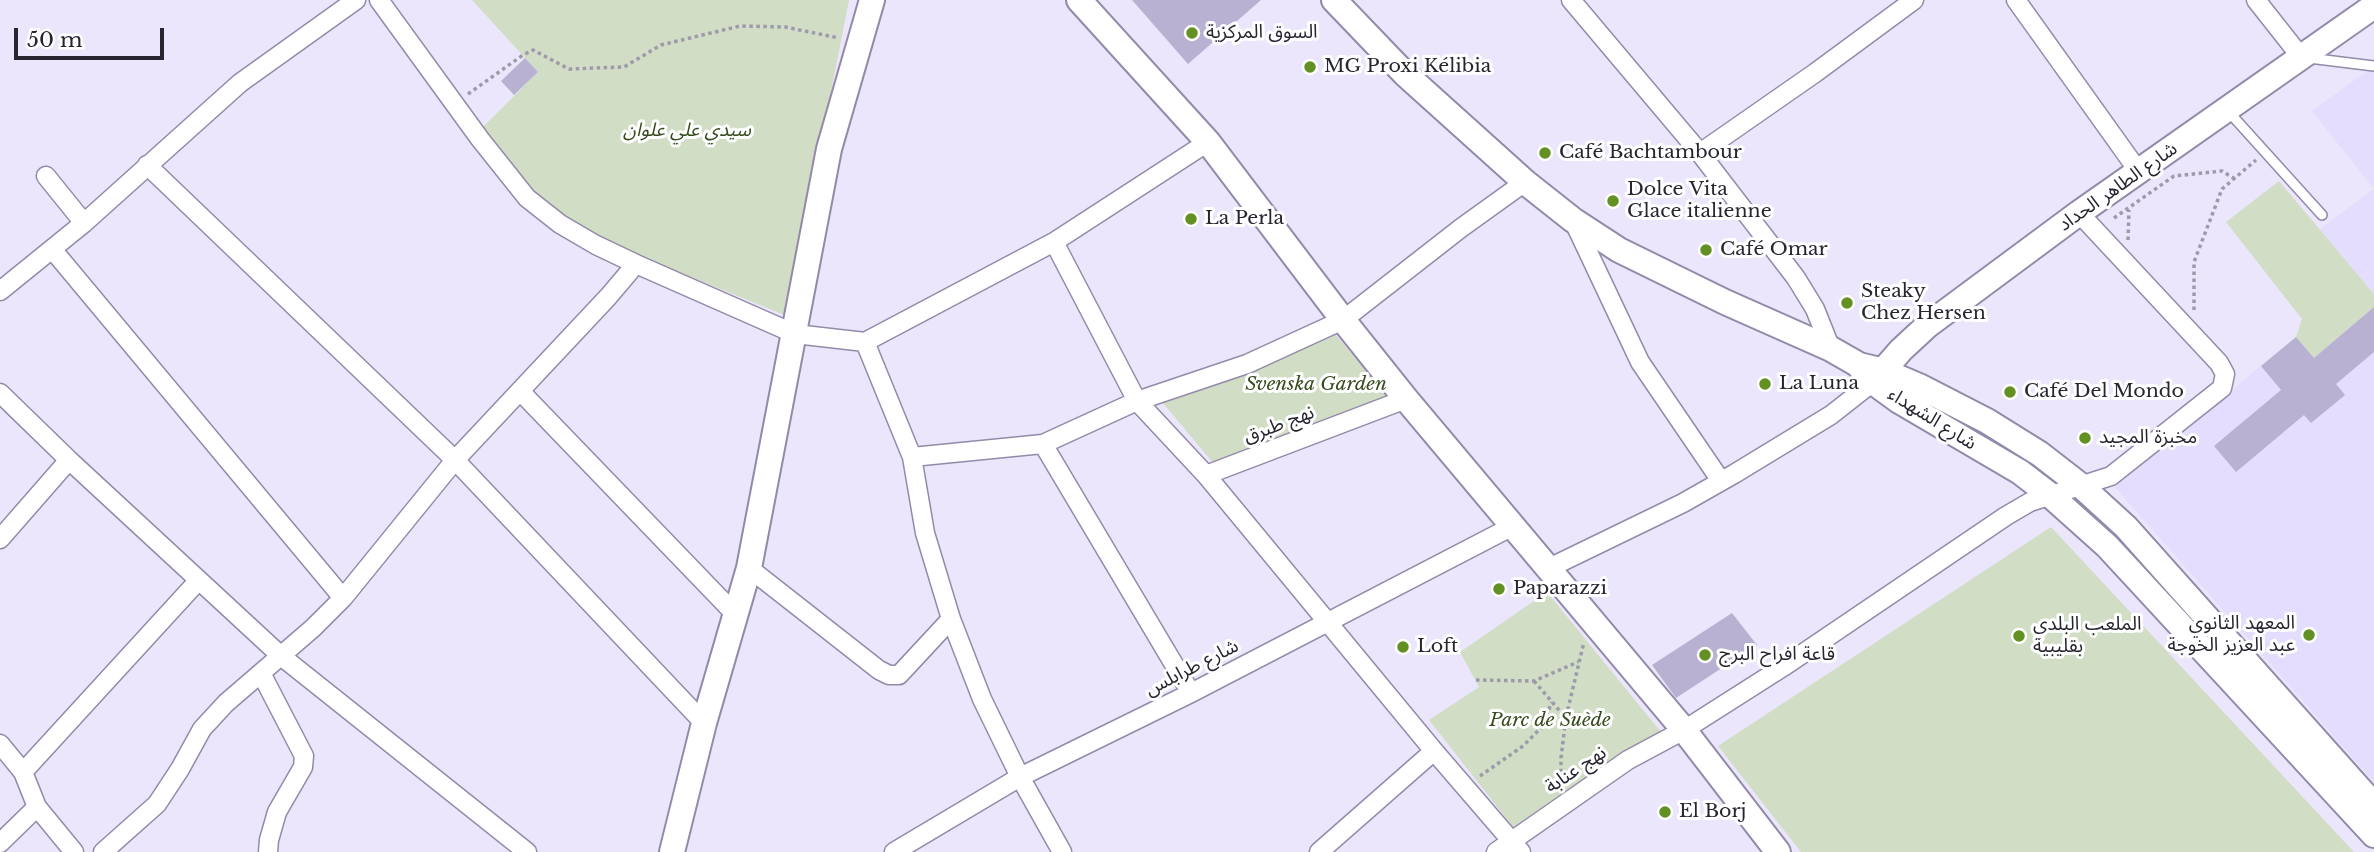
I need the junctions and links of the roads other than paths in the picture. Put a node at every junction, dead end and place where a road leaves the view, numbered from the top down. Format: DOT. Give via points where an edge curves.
graph roads {
  1 [pos="356,0"];
  2 [pos="379,0"];
  3 [pos="872,0"];
  4 [pos="1079,0"];
  5 [pos="1334,0"];
  6 [pos="1572,0"];
  7 [pos="1913,0"];
  8 [pos="2016,0"];
  9 [pos="2256,0"];
  10 [pos="2374,6"];
  11 [pos="2301,57"];
  12 [pos="2374,66"];
  13 [pos="2227,110"];
  14 [pos="1208,142"];
  15 [pos="1700,153"];
  16 [pos="147,165"];
  17 [pos="2139,172"];
  18 [pos="46,176"];
  19 [pos="1525,182"];
  20 [pos="2322,215"];
  21 [pos="1573,220"];
  22 [pos="2087,221"];
  23 [pos="84,223"];
  24 [pos="1054,242"];
  25 [pos="52,249"];
  26 [pos="636,264"];
  27 [pos="0,291"];
  28 [pos="1343,320"];
  29 [pos="796,334"];
  30 [pos="865,342"];
  31 [pos="1830,349"];
  32 [pos="1872,373"];
  33 [pos="520,391"];
  34 [pos="0,393"];
  35 [pos="1406,399"];
  36 [pos="1137,401"];
  37 [pos="1043,444"];
  38 [pos="912,457"];
  39 [pos="69,460"];
  40 [pos="455,460"];
  41 [pos="1206,475"];
  42 [pos="1721,481"];
  43 [pos="2080,485"];
  44 [pos="2050,495"];
  45 [pos="1513,526"];
  46 [pos="0,539"];
  47 [pos="749,568"];
  48 [pos="1546,569"];
  49 [pos="198,581"];
  50 [pos="343,598"];
  51 [pos="735,614"];
  52 [pos="951,618"];
  53 [pos="1327,622"];
  54 [pos="281,656"];
  55 [pos="261,673"];
  56 [pos="1191,693"];
  57 [pos="704,723"];
  58 [pos="1684,730"];
  59 [pos="0,744"];
  60 [pos="1434,751"];
  61 [pos="23,772"];
  62 [pos="1020,777"];
  63 [pos="2374,805"];
  64 [pos="37,807"];
  65 [pos="2374,835"];
  66 [pos="0,843"];
  67 [pos="1516,847"];
  68 [pos="74,852"];
  69 [pos="103,852"];
  70 [pos="268,852"];
  71 [pos="527,852"];
  72 [pos="672,852"];
  73 [pos="894,852"];
  74 [pos="1062,852"];
  75 [pos="1319,852"];
  76 [pos="1496,852"];
  77 [pos="1777,852"];
  1 -- 16 [label="street" via="240,83"];
  2 -- 26 [label="street" via="527,198 560,224"];
  3 -- 29 [label="street" via="830,149"];
  4 -- 14 [label="street"];
  5 -- 19 [label="street" via="1405,74"];
  6 -- 15 [label="street"];
  7 -- 15 [label="street"];
  8 -- 17 [label="street"];
  9 -- 11 [label="street"];
  10 -- 11 [label="street, شارع الطاهر الحداد"];
  11 -- 12 [label="lane"];
  11 -- 13 [label="street, شارع الطاهر الحداد"];
  13 -- 17 [label="street, شارع الطاهر الحداد"];
  13 -- 20 [label="lane"];
  14 -- 24 [label="street"];
  14 -- 28 [label="street"];
  15 -- 31 [label="street" via="1796,278 1815,309"];
  16 -- 23 [label="street"];
  16 -- 40 [label="street"];
  17 -- 22 [label="street, شارع الطاهر الحداد"];
  18 -- 23 [label="street"];
  19 -- 21 [label="street"];
  19 -- 28 [label="street"];
  21 -- 31 [label="street" via="1619,250"];
  21 -- 42 [label="street" via="1640,362"];
  22 -- 32 [label="street, شارع الطاهر الحداد" via="1928,325"];
  22 -- 43 [label="street, نهج عنابة" via="2225,374 2222,388 2111,476"];
  23 -- 25 [label="street"];
  24 -- 30 [label="street"];
  24 -- 36 [label="street"];
  25 -- 27 [label="street"];
  25 -- 50 [label="street"];
  26 -- 29 [label="street"];
  26 -- 33 [label="street"];
  28 -- 35 [label="street"];
  28 -- 36 [label="street" via="1247,364"];
  29 -- 30 [label="street"];
  29 -- 47 [label="street"];
  30 -- 38 [label="street"];
  31 -- 32 [label="street"];
  32 -- 42 [label="street" via="1831,415"];
  32 -- 43 [label="street, شارع الشهداء" via="1986,421"];
  32 -- 44 [label="street, شارع الشهداء" via="1899,401 2020,472"];
  33 -- 40 [label="street"];
  33 -- 51 [label="street"];
  34 -- 39 [label="street"];
  35 -- 41 [label="street, نهج طبرق"];
  35 -- 45 [label="street"];
  36 -- 37 [label="street"];
  36 -- 41 [label="street"];
  37 -- 38 [label="street"];
  37 -- 56 [label="street"];
  38 -- 52 [label="street" via="925,533"];
  39 -- 46 [label="street"];
  39 -- 49 [label="street"];
  40 -- 50 [label="street"];
  40 -- 57 [label="street"];
  41 -- 53 [label="street"];
  42 -- 48 [label="street"];
  43 -- 44 [label="street, نهج عنابة"];
  43 -- 63 [label="street, شارع الشهداء" via="2126,527"];
  44 -- 58 [label="street, نهج عنابة" via="2006,516"];
  44 -- 65 [label="street, شارع الشهداء" via="2107,546"];
  45 -- 48 [label="street"];
  45 -- 53 [label="street, شارع طرابلس"];
  47 -- 51 [label="street"];
  47 -- 52 [label="street" via="889,676 899,676"];
  48 -- 58 [label="street"];
  49 -- 54 [label="street"];
  49 -- 61 [label="street"];
  50 -- 54 [label="street"];
  51 -- 57 [label="street"];
  52 -- 62 [label="street" via="982,699"];
  53 -- 56 [label="street, شارع طرابلس"];
  53 -- 60 [label="street"];
  54 -- 55 [label="street"];
  54 -- 71 [label="street"];
  55 -- 69 [label="street" via="202,729 157,804"];
  55 -- 70 [label="street" via="304,756 303,767 277,812"];
  56 -- 62 [label="street, شارع طرابلس"];
  57 -- 72 [label="street"];
  58 -- 67 [label="street, نهج عنابة" via="1573,797"];
  58 -- 77 [label="street"];
  59 -- 61 [label="street"];
  60 -- 67 [label="street"];
  60 -- 75 [label="street"];
  61 -- 64 [label="street"];
  62 -- 73 [label="street, شارع طرابلس"];
  62 -- 74 [label="street"];
  64 -- 66 [label="street"];
  64 -- 68 [label="street"];
  67 -- 76 [label="street, نهج عنابة"];
}
